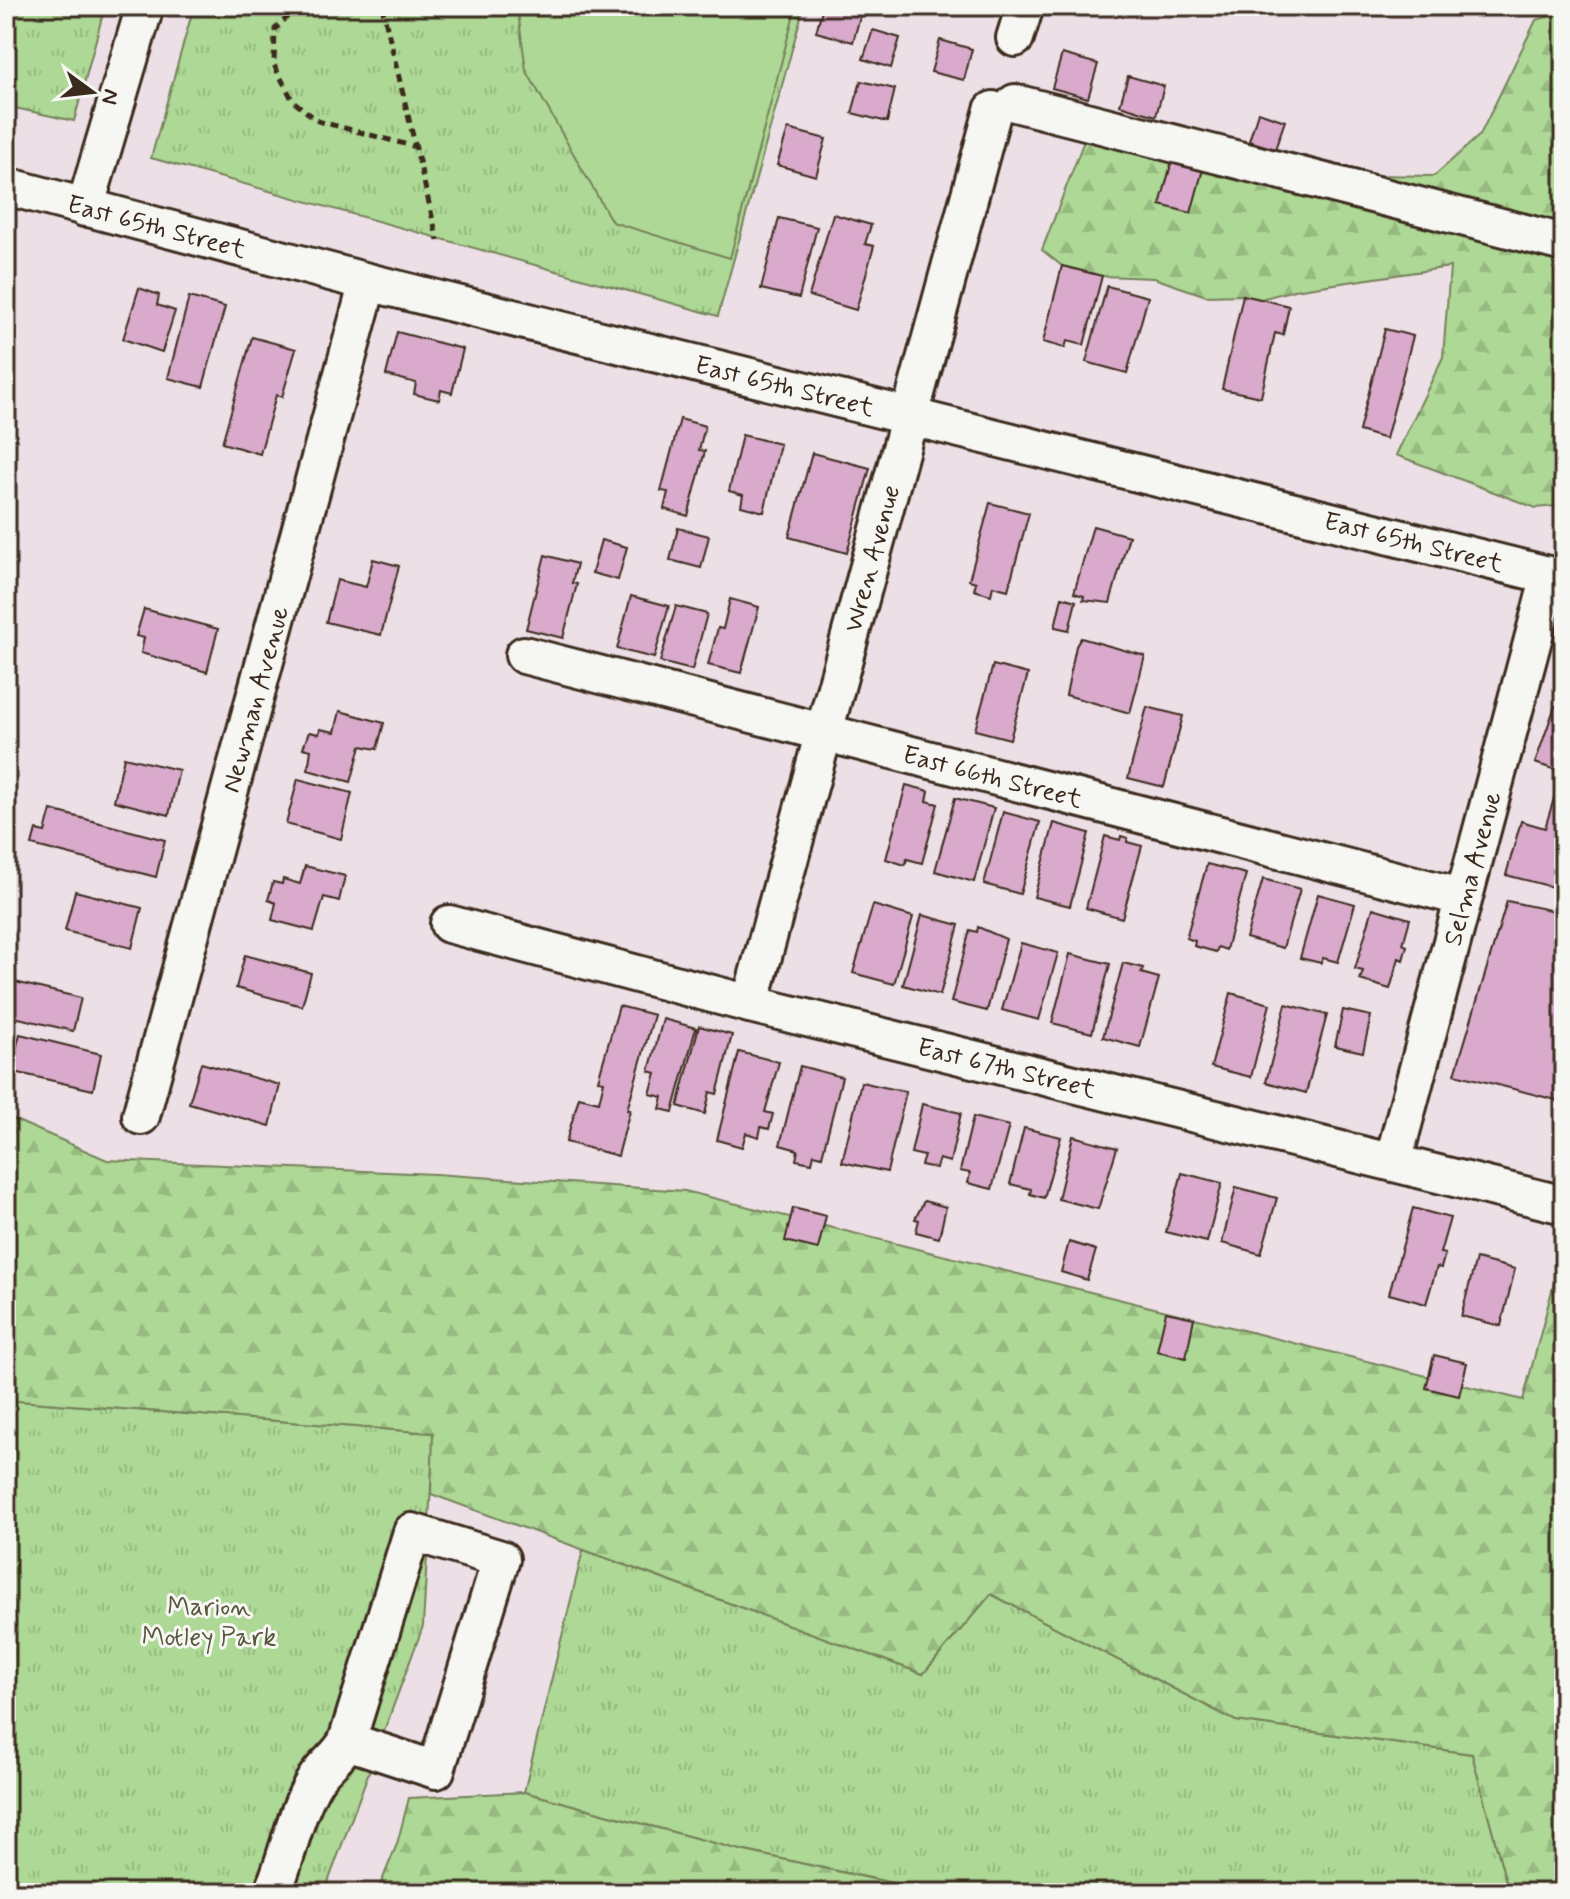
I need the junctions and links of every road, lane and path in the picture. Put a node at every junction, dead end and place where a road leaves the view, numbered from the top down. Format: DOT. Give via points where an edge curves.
graph roads {
  1 [pos="145,6"];
  2 [pos="299,6"];
  3 [pos="382,6"];
  4 [pos="416,147"];
  5 [pos="6,186"];
  6 [pos="85,208"];
  7 [pos="438,241"];
  8 [pos="1564,243"];
  9 [pos="368,282"];
  10 [pos="911,415"];
  11 [pos="1557,578"];
  12 [pos="524,655"];
  13 [pos="823,735"];
  14 [pos="1461,897"];
  15 [pos="449,924"];
  16 [pos="750,1004"];
  17 [pos="141,1116"];
  18 [pos="1393,1162"];
  19 [pos="1564,1205"];
  20 [pos="347,1741"];
  21 [pos="272,1893"];
  1 -- 6 [label="street"];
  2 -- 4 [label="path" via="275,29 274,65 293,101 318,121"];
  3 -- 4 [label="path"];
  4 -- 7 [label="path"];
  5 -- 6 [label="street, East 65th Street"];
  6 -- 9 [label="street, East 65th Street"];
  8 -- 10 [label="street, Wren Avenue" via="1004,107"];
  9 -- 10 [label="street, East 65th Street"];
  9 -- 17 [label="street, Newman Avenue"];
  10 -- 11 [label="street, East 65th Street"];
  10 -- 13 [label="street, Wren Avenue"];
  11 -- 14 [label="street, Selma Avenue"];
  12 -- 13 [label="street, East 66th Street"];
  13 -- 14 [label="street, East 66th Street"];
  13 -- 16 [label="street, Wren Avenue"];
  14 -- 18 [label="street, Selma Avenue"];
  15 -- 16 [label="street, East 67th Street"];
  16 -- 18 [label="street, East 67th Street"];
  18 -- 19 [label="street, East 67th Street"];
  20 -- 20 [label="street" via="412,1532 501,1559 436,1770"];
  20 -- 21 [label="street" via="340,1756 316,1777"];
}
